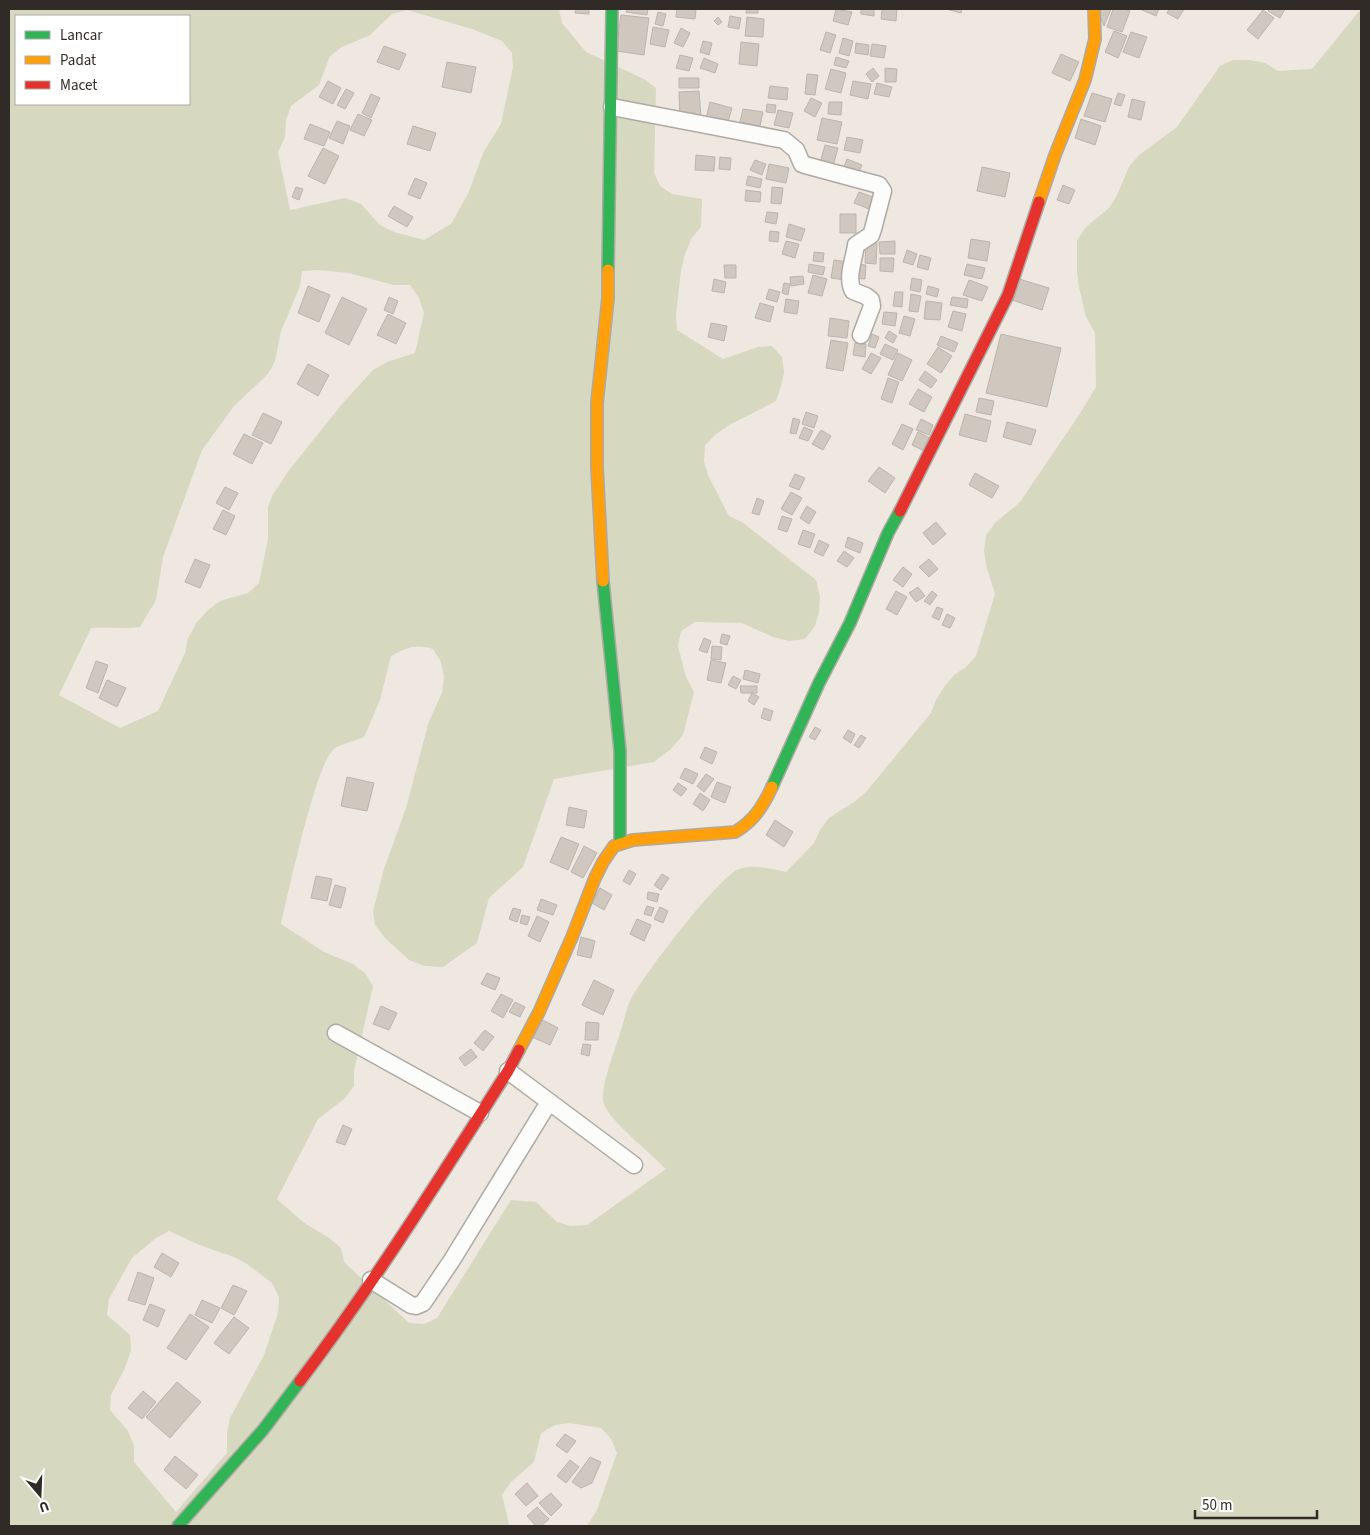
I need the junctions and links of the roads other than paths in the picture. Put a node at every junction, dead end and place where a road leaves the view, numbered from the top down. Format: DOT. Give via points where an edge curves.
graph roads {
  1 [pos="612,9"];
  2 [pos="1094,9"];
  3 [pos="612,107"];
  4 [pos="861,335"];
  5 [pos="620,843"];
  6 [pos="336,1033"];
  7 [pos="508,1071"];
  8 [pos="549,1102"];
  9 [pos="480,1113"];
  10 [pos="634,1165"];
  11 [pos="371,1280"];
  12 [pos="178,1526"];
  1 -- 3 [label="street"];
  2 -- 5 [label="street" via="1094,40 1085,80 1055,155 1008,295 888,534 850,623 763,806 755,818 736,832 646,838"];
  3 -- 4 [label="street" via="784,140 794,147 802,164 879,185 883,191 873,230 856,246 850,277 853,291 871,300 872,306"];
  3 -- 5 [label="street" via="608,298 596,403 604,577 620,751"];
  5 -- 7 [label="street" via="610,851 595,878 539,1012"];
  6 -- 9 [label="street"];
  7 -- 8 [label="street"];
  7 -- 9 [label="street"];
  8 -- 10 [label="street"];
  8 -- 11 [label="street" via="423,1303 411,1305"];
  9 -- 11 [label="street"];
  11 -- 12 [label="street" via="334,1336 263,1430"];
}
